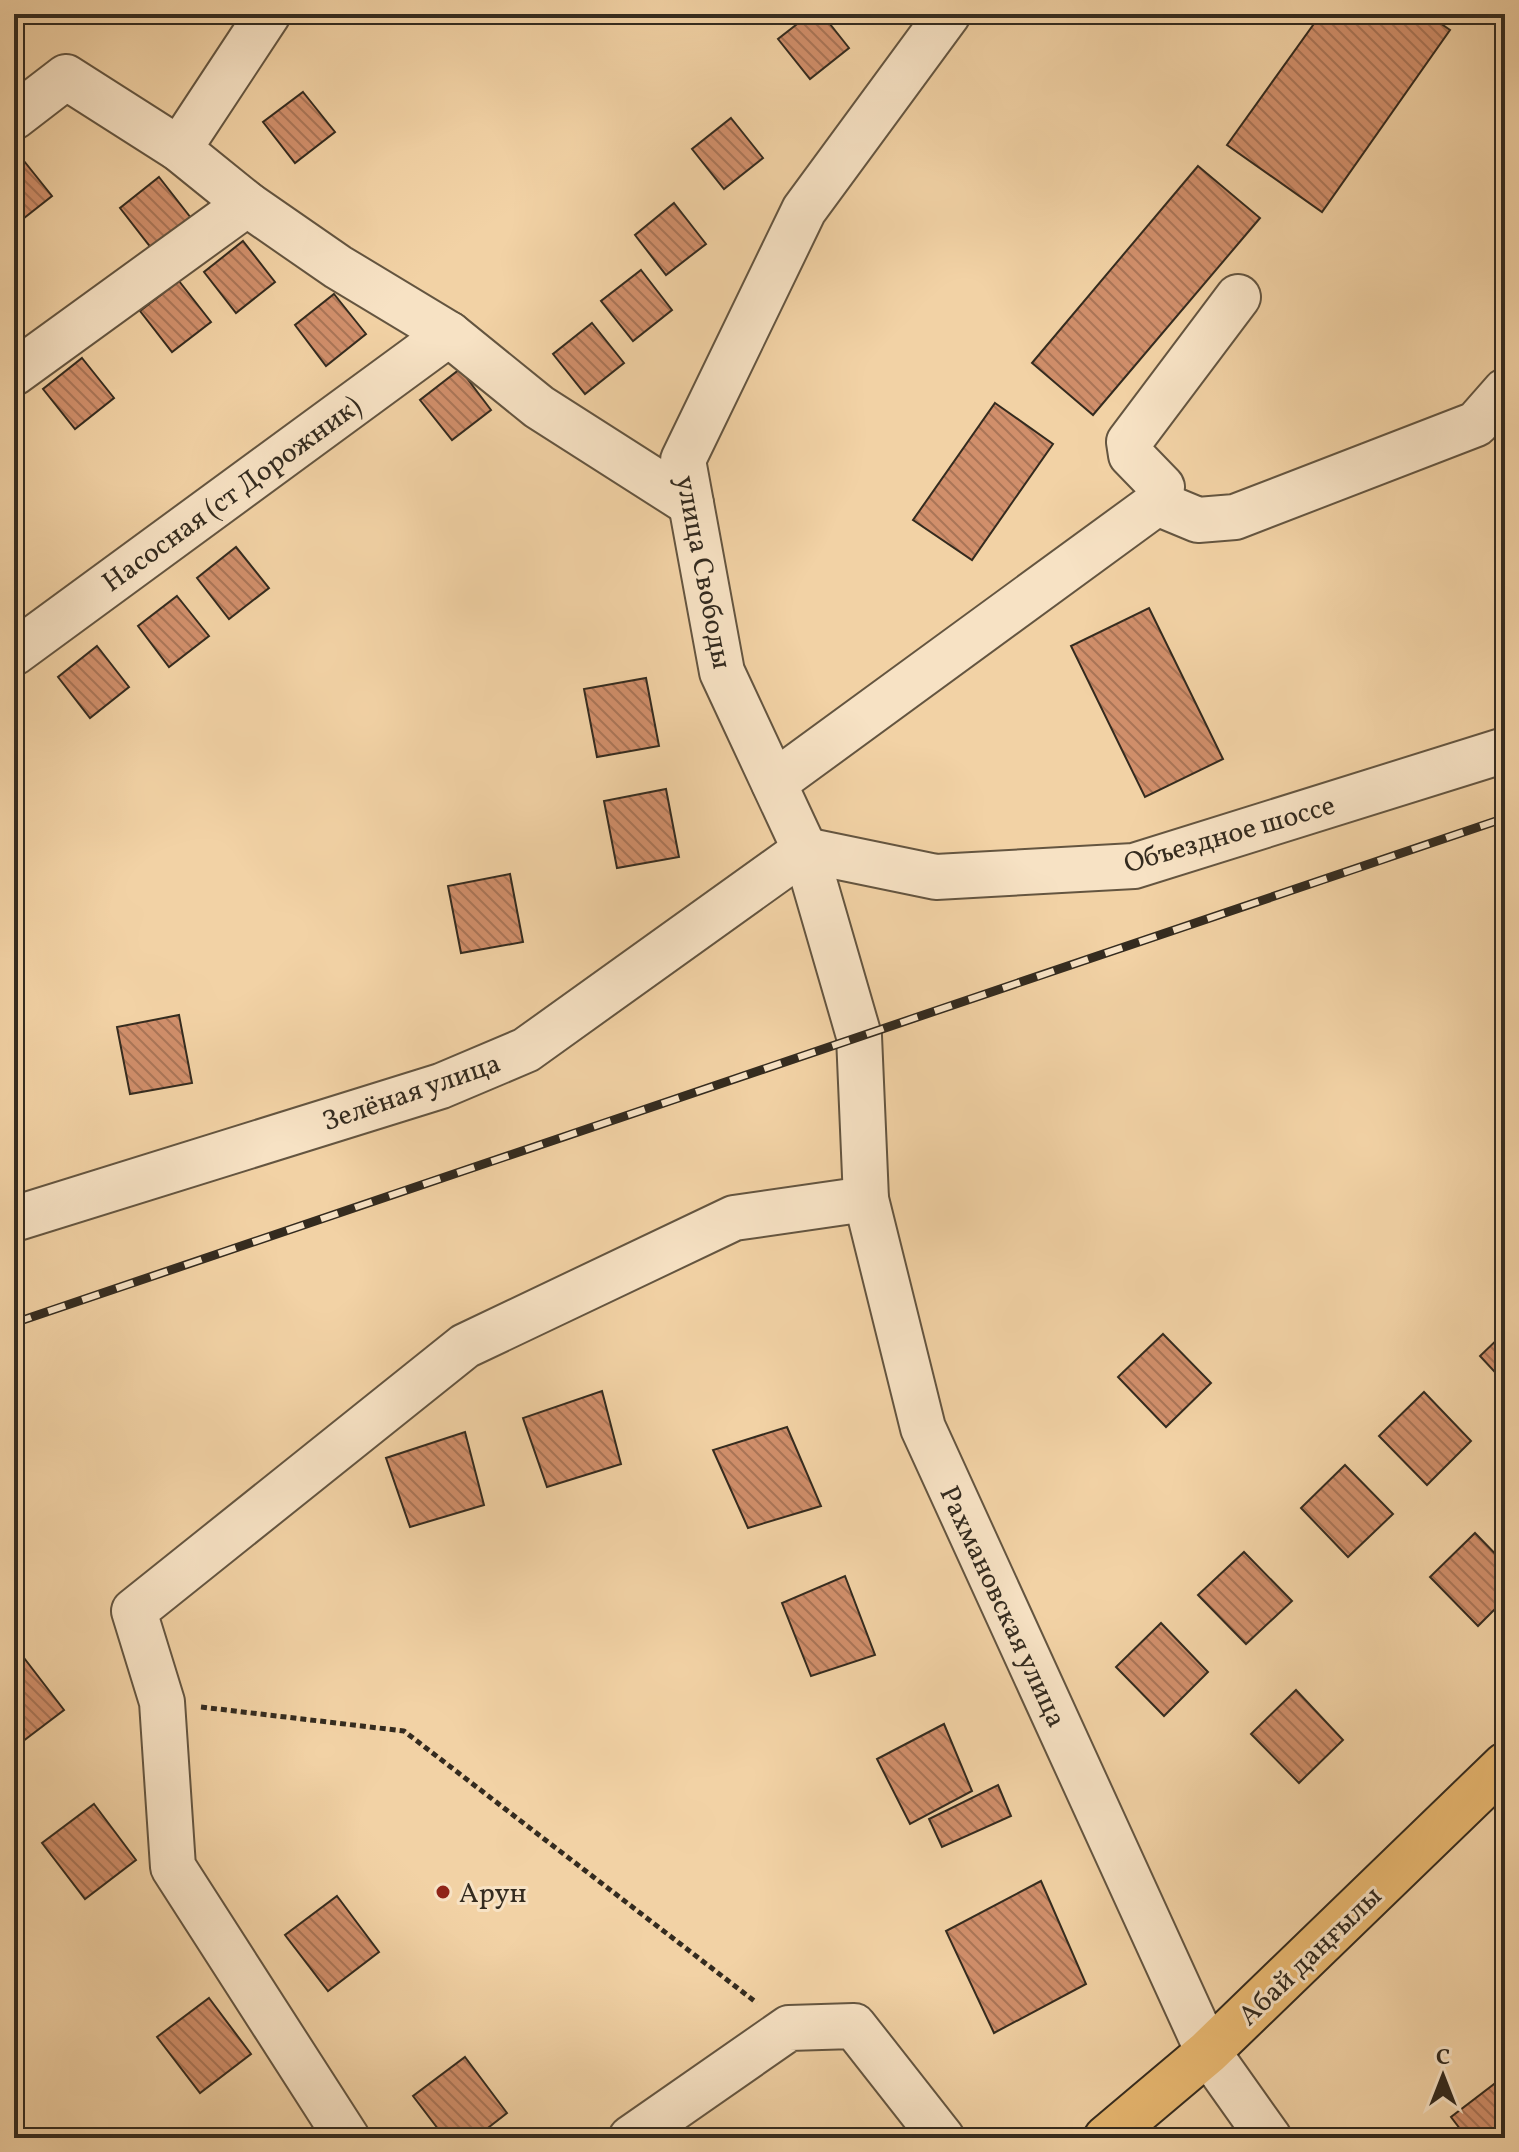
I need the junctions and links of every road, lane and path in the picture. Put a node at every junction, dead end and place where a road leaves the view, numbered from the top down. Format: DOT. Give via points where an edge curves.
graph roads {
  1 [pos="268,14"];
  2 [pos="948,14"];
  3 [pos="14,117"];
  4 [pos="179,149"];
  5 [pos="247,204"];
  6 [pos="1238,297"];
  7 [pos="449,334"];
  8 [pos="14,373"];
  9 [pos="1505,391"];
  10 [pos="1157,503"];
  11 [pos="691,504"];
  12 [pos="14,653"];
  13 [pos="1505,750"];
  14 [pos="774,783"];
  15 [pos="805,850"];
  16 [pos="859,1036"];
  17 [pos="866,1199"];
  18 [pos="14,1219"];
  19 [pos="162,1702"];
  20 [pos="1505,1765"];
  21 [pos="789,2028"];
  22 [pos="1208,2052"];
  23 [pos="347,2138"];
  24 [pos="631,2138"];
  25 [pos="942,2138"];
  26 [pos="1106,2138"];
  27 [pos="1269,2138"];
  1 -- 4 [label="street"];
  2 -- 11 [label="street, улица Свободы" via="804,210 683,460"];
  3 -- 4 [label="street" via="66,77"];
  4 -- 5 [label="street"];
  5 -- 7 [label="street"];
  5 -- 8 [label="street"];
  6 -- 10 [label="street" via="1129,442 1131,455 1162,487"];
  7 -- 11 [label="street" via="539,407"];
  7 -- 12 [label="street, Насосная (ст Дорожник)"];
  9 -- 10 [label="street" via="1476,424 1235,517 1198,520"];
  10 -- 14 [label="street"];
  11 -- 14 [label="street, улица Свободы" via="722,672"];
  13 -- 15 [label="street, Объездное шоссе" via="1134,866 936,877"];
  14 -- 15 [label="street, улица Свободы"];
  15 -- 16 [label="street, улица Свободы"];
  15 -- 18 [label="street, Зелёная улица" via="526,1050 441,1086"];
  16 -- 17 [label="street, Рахмановская улица"];
  17 -- 19 [label="street" via="734,1218 465,1346 134,1611"];
  17 -- 22 [label="street, Рахмановская улица" via="923,1428"];
  19 -- 21 [label="path" via="404,1731"];
  19 -- 23 [label="street" via="173,1867"];
  20 -- 22 [label="main road, Абай даңғылы"];
  21 -- 24 [label="street"];
  21 -- 25 [label="street" via="854,2026"];
  22 -- 26 [label="main road, Абай даңғылы"];
  22 -- 27 [label="street, Рахмановская улица"];
}
